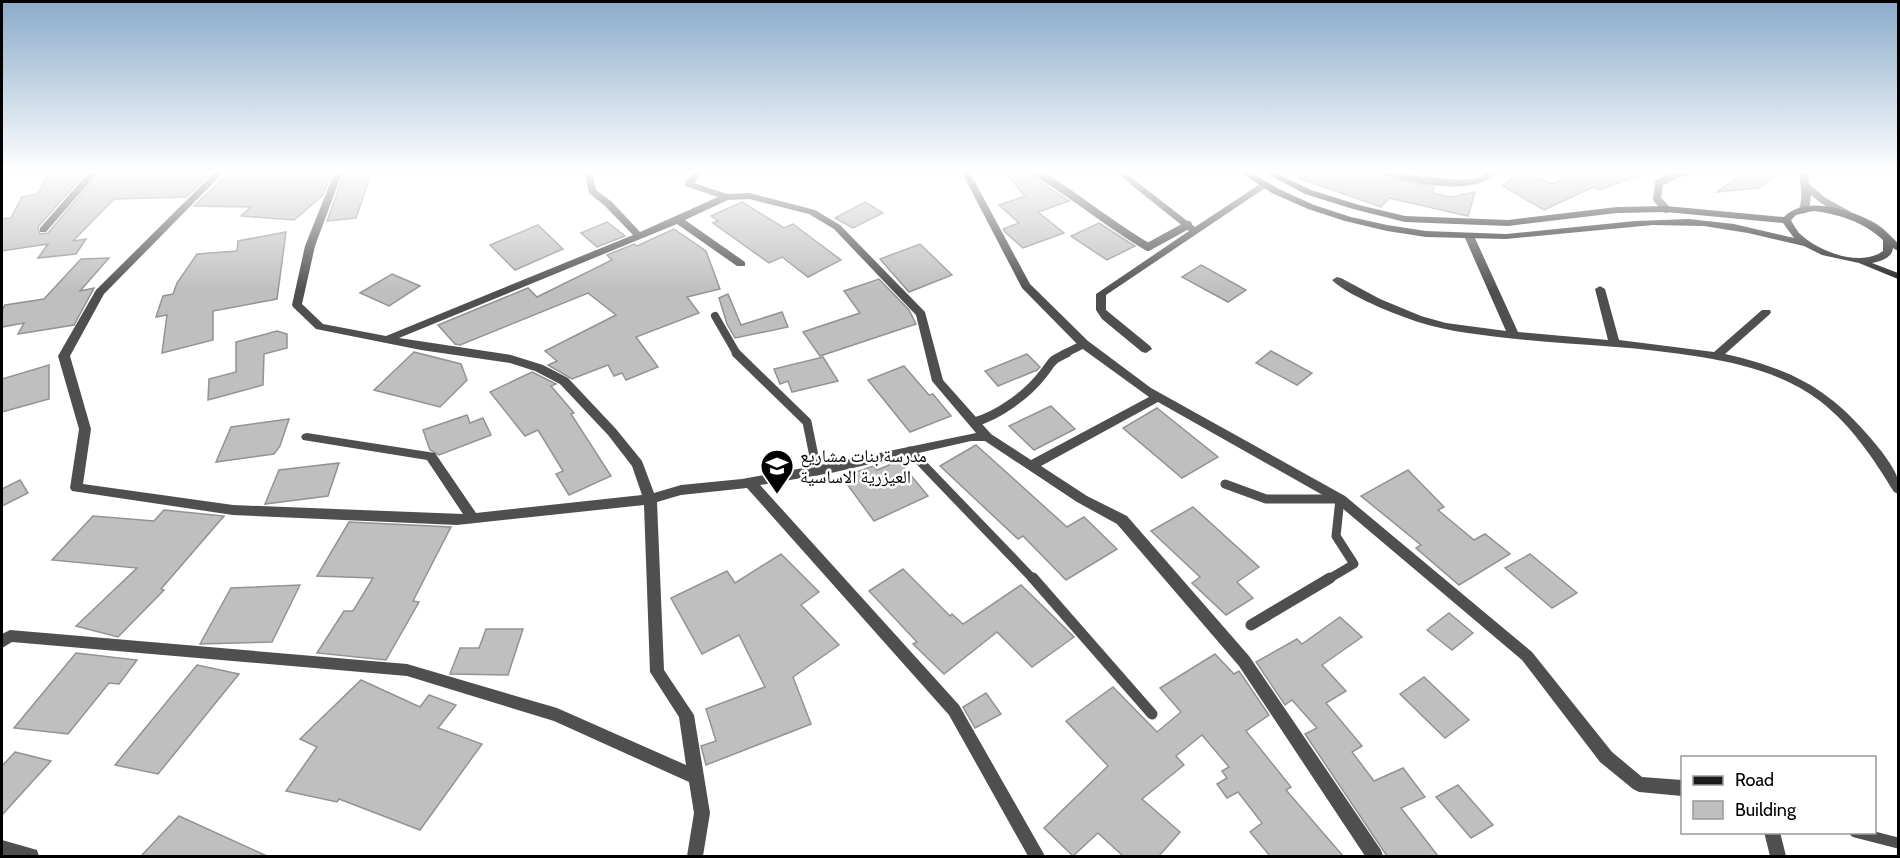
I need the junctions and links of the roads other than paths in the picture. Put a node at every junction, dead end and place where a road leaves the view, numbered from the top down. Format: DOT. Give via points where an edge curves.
graph roads {
  1 [pos="60,211"];
  2 [pos="181,211"];
  3 [pos="324,211"];
  4 [pos="613,211"];
  5 [pos="697,211"];
  6 [pos="808,211"];
  7 [pos="986,211"];
  8 [pos="1093,211"];
  9 [pos="1169,211"];
  10 [pos="1220,211"];
  11 [pos="1326,211"];
  12 [pos="1372,211"];
  13 [pos="1608,211"];
  14 [pos="1683,211"];
  15 [pos="1800,211"];
  16 [pos="1829,211"];
  17 [pos="1841,211"];
  18 [pos="1856,218"];
  19 [pos="678,220"];
  20 [pos="1786,220"];
  21 [pos="1191,228"];
  22 [pos="43,230"];
  23 [pos="639,236"];
  24 [pos="1470,238"];
  25 [pos="1888,240"];
  26 [pos="1806,244"];
  27 [pos="1899,248"];
  28 [pos="1857,260"];
  29 [pos="741,264"];
  30 [pos="1899,276"];
  31 [pos="1337,280"];
  32 [pos="1600,289"];
  33 [pos="1766,312"];
  34 [pos="715,316"];
  35 [pos="1513,334"];
  36 [pos="387,340"];
  37 [pos="1084,344"];
  38 [pos="1615,344"];
  39 [pos="1146,349"];
  40 [pos="1718,354"];
  41 [pos="1159,397"];
  42 [pos="974,422"];
  43 [pos="307,437"];
  44 [pos="987,437"];
  45 [pos="910,451"];
  46 [pos="1030,466"];
  47 [pos="817,471"];
  48 [pos="750,483"];
  49 [pos="1224,484"];
  50 [pos="1899,489"];
  51 [pos="650,499"];
  52 [pos="1340,499"];
  53 [pos="472,518"];
  54 [pos="1251,625"];
  55 [pos="2,642"];
  56 [pos="1152,714"];
  57 [pos="695,777"];
  58 [pos="1681,788"];
  59 [pos="1772,834"];
  60 [pos="1863,834"];
  61 [pos="1899,843"];
  62 [pos="2,848"];
  63 [pos="31,856"];
  64 [pos="695,856"];
  65 [pos="1037,856"];
  66 [pos="1375,856"];
  67 [pos="1778,856"];
  1 -- 22 [label="street"];
  2 -- 53 [label="street" via="100,292 64,356 85,429 76,488 233,510"];
  3 -- 36 [label="street" via="310,246 297,306 320,327"];
  4 -- 23 [label="street"];
  5 -- 19 [label="street"];
  6 -- 42 [label="street" via="837,227 921,314 938,381"];
  7 -- 37 [label="street" via="1026,286"];
  8 -- 21 [label="lane" via="1148,247"];
  9 -- 21 [label="street"];
  10 -- 21 [label="street"];
  11 -- 24 [label="main road" via="1396,230"];
  12 -- 13 [label="main road" via="1405,219 1508,223"];
  14 -- 20 [label="main road"];
  15 -- 20 [label="main road" via="1789,214"];
  16 -- 18 [label="main road"];
  17 -- 18 [label="street"];
  18 -- 25 [label="main road"];
  19 -- 23 [label="street"];
  19 -- 29 [label="street"];
  20 -- 26 [label="main road" via="1794,236"];
  21 -- 39 [label="street" via="1101,294 1101,310 1106,317"];
  23 -- 36 [label="street"];
  24 -- 26 [label="main road" via="1690,222"];
  24 -- 35 [label="street"];
  25 -- 27 [label="main road"];
  25 -- 28 [label="main road" via="1892,247 1884,258"];
  26 -- 28 [label="main road"];
  28 -- 30 [label="main road"];
  31 -- 35 [label="street" via="1368,298 1443,326"];
  32 -- 38 [label="street"];
  33 -- 40 [label="street"];
  34 -- 47 [label="lane" via="739,357 807,422"];
  35 -- 38 [label="street"];
  36 -- 51 [label="street" via="511,359 564,381 638,464"];
  37 -- 41 [label="street"];
  37 -- 42 [label="lane" via="1050,361 1043,374 1020,394 989,418"];
  38 -- 40 [label="street"];
  40 -- 50 [label="street" via="1761,365 1810,388 1865,436"];
  41 -- 46 [label="street"];
  41 -- 52 [label="street"];
  42 -- 44 [label="street"];
  43 -- 53 [label="street" via="431,456"];
  44 -- 45 [label="street"];
  44 -- 46 [label="street"];
  45 -- 47 [label="street"];
  45 -- 56 [label="lane" via="1055,601"];
  46 -- 66 [label="street" via="1122,520 1162,563 1244,661"];
  47 -- 48 [label="street"];
  48 -- 51 [label="street" via="681,490"];
  48 -- 65 [label="street" via="954,710"];
  49 -- 52 [label="lane" via="1266,499"];
  51 -- 53 [label="street"];
  51 -- 57 [label="street" via="657,672 686,715"];
  52 -- 54 [label="lane" via="1336,536 1354,564"];
  52 -- 58 [label="street" via="1527,656 1606,757 1639,784"];
  55 -- 57 [label="street" via="10,636 407,670 557,716"];
  57 -- 64 [label="street" via="702,813"];
  59 -- 67 [label="street"];
  60 -- 61 [label="lane"];
  62 -- 63 [label="street"];
}
